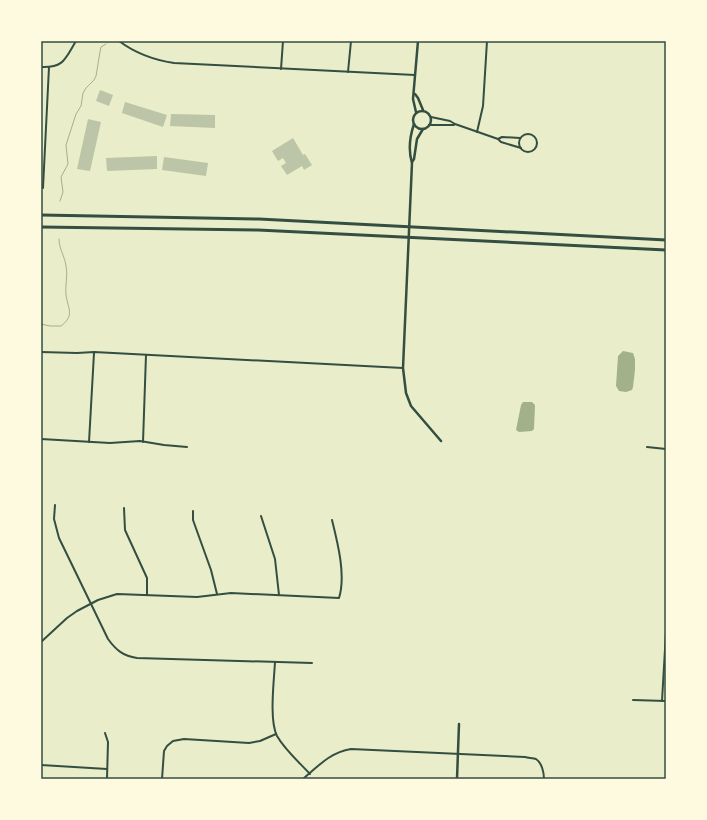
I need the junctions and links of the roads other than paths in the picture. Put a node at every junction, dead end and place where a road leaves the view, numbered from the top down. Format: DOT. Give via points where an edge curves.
graph roads {
  1 [pos="76,41"];
  2 [pos="119,41"];
  3 [pos="283,41"];
  4 [pos="351,41"];
  5 [pos="418,41"];
  6 [pos="487,41"];
  7 [pos="41,67"];
  8 [pos="49,67"];
  9 [pos="281,69"];
  10 [pos="348,72"];
  11 [pos="416,75"];
  12 [pos="415,93"];
  13 [pos="423,110"];
  14 [pos="416,112"];
  15 [pos="431,117"];
  16 [pos="414,124"];
  17 [pos="455,124"];
  18 [pos="430,125"];
  19 [pos="423,129"];
  20 [pos="477,132"];
  21 [pos="521,138"];
  22 [pos="498,139"];
  23 [pos="521,148"];
  24 [pos="412,163"];
  25 [pos="43,188"];
  26 [pos="41,215"];
  27 [pos="41,226"];
  28 [pos="408,226"];
  29 [pos="408,237"];
  30 [pos="666,240"];
  31 [pos="666,250"];
  32 [pos="41,352"];
  33 [pos="94,352"];
  34 [pos="146,355"];
  35 [pos="402,368"];
  36 [pos="41,439"];
  37 [pos="441,441"];
  38 [pos="89,442"];
  39 [pos="143,442"];
  40 [pos="187,447"];
  41 [pos="647,448"];
  42 [pos="666,449"];
  43 [pos="55,505"];
  44 [pos="124,508"];
  45 [pos="193,511"];
  46 [pos="261,516"];
  47 [pos="332,520"];
  48 [pos="217,594"];
  49 [pos="147,595"];
  50 [pos="279,595"];
  51 [pos="91,603"];
  52 [pos="666,632"];
  53 [pos="42,640"];
  54 [pos="666,640"];
  55 [pos="275,662"];
  56 [pos="312,663"];
  57 [pos="633,700"];
  58 [pos="662,701"];
  59 [pos="666,701"];
  60 [pos="459,724"];
  61 [pos="105,733"];
  62 [pos="276,734"];
  63 [pos="458,754"];
  64 [pos="41,765"];
  65 [pos="107,769"];
  66 [pos="310,774"];
  67 [pos="107,779"];
  68 [pos="162,779"];
  69 [pos="303,779"];
  70 [pos="457,779"];
  71 [pos="544,779"];
  1 -- 8 [label="street" via="58,66"];
  2 -- 9 [label="street" via="143,55 167,62"];
  3 -- 9 [label="street"];
  4 -- 10 [label="street"];
  5 -- 11 [label="street"];
  6 -- 20 [label="street" via="483,106"];
  7 -- 8 [label="street"];
  8 -- 25 [label="street"];
  9 -- 10 [label="street"];
  10 -- 11 [label="street"];
  11 -- 12 [label="street"];
  12 -- 13 [label="street"];
  12 -- 14 [label="street" via="413,99"];
  13 -- 14 [label="street"];
  13 -- 15 [label="street"];
  14 -- 16 [label="street"];
  15 -- 17 [label="street"];
  15 -- 18 [label="street"];
  16 -- 19 [label="street"];
  16 -- 24 [label="street" via="410,145"];
  17 -- 18 [label="street"];
  17 -- 20 [label="street"];
  18 -- 19 [label="street"];
  19 -- 24 [label="street" via="417,139"];
  20 -- 22 [label="street"];
  21 -- 22 [label="street"];
  21 -- 23 [label="street"];
  21 -- 23 [label="street" via="531,134 536,137 538,143 531,152"];
  22 -- 23 [label="street" via="500,142"];
  24 -- 28 [label="street"];
  26 -- 28 [label="highway" via="246,218"];
  27 -- 29 [label="highway" via="225,229"];
  28 -- 29 [label="street"];
  28 -- 30 [label="highway"];
  29 -- 31 [label="highway"];
  29 -- 35 [label="street"];
  32 -- 33 [label="street"];
  33 -- 34 [label="street"];
  33 -- 38 [label="street"];
  34 -- 35 [label="street"];
  34 -- 39 [label="street"];
  35 -- 37 [label="street" via="410,406"];
  36 -- 38 [label="street"];
  38 -- 39 [label="street"];
  39 -- 40 [label="street"];
  41 -- 42 [label="street"];
  43 -- 51 [label="street" via="54,519 59,538"];
  44 -- 49 [label="street" via="125,530 147,578"];
  45 -- 48 [label="street" via="193,520"];
  46 -- 50 [label="street" via="275,558"];
  47 -- 50 [label="street" via="343,581 339,598"];
  48 -- 49 [label="street" via="198,597"];
  48 -- 50 [label="street"];
  49 -- 51 [label="street" via="117,594"];
  51 -- 53 [label="street" via="67,618"];
  51 -- 55 [label="street" via="108,639 126,656"];
  52 -- 54 [label="street"];
  54 -- 58 [label="street"];
  55 -- 56 [label="street"];
  55 -- 62 [label="street" via="273,722"];
  57 -- 58 [label="street"];
  58 -- 59 [label="street"];
  60 -- 63 [label="street"];
  61 -- 65 [label="street" via="108,742"];
  62 -- 66 [label="street"];
  62 -- 68 [label="street" via="249,743 184,739 173,741 164,751"];
  63 -- 66 [label="street" via="350,748 332,755"];
  63 -- 70 [label="street"];
  63 -- 71 [label="street" via="536,759 544,772"];
  64 -- 65 [label="street"];
  65 -- 67 [label="street"];
  66 -- 69 [label="street"];
}
